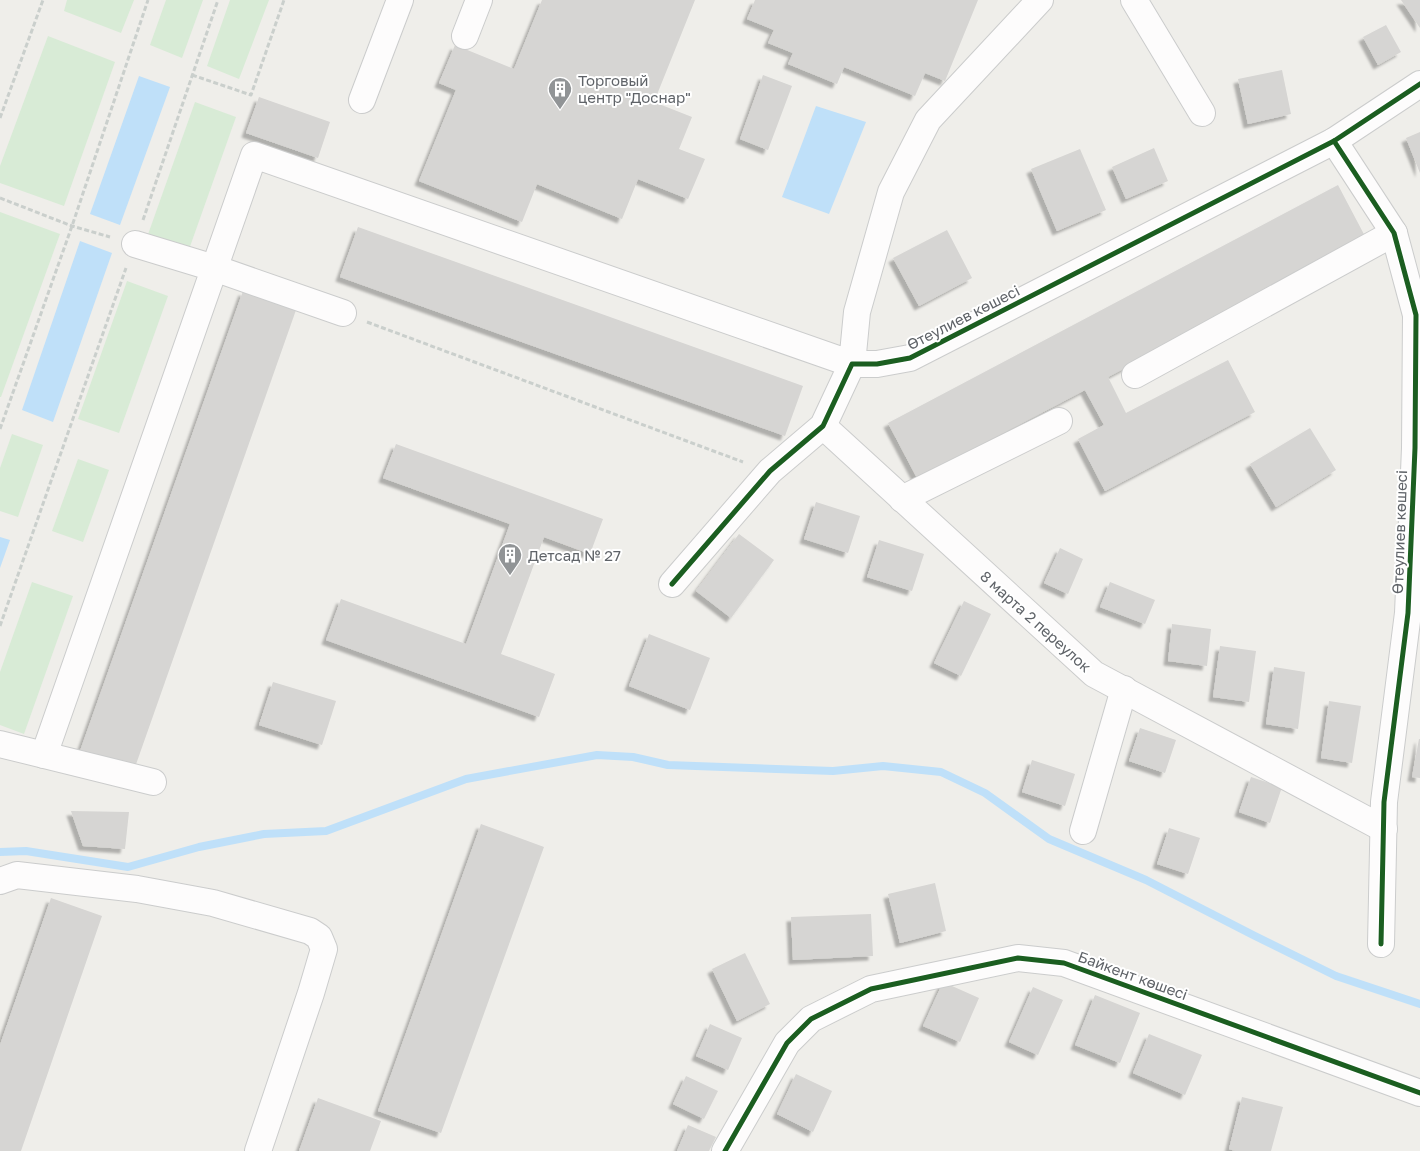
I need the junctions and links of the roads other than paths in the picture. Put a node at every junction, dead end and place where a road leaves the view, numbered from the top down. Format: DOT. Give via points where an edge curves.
graph roads {
  1 [pos="400,0"];
  2 [pos="479,0"];
  3 [pos="1040,0"];
  4 [pos="1134,0"];
  5 [pos="465,36"];
  6 [pos="1420,84"];
  7 [pos="362,100"];
  8 [pos="1202,113"];
  9 [pos="1334,141"];
  10 [pos="1394,233"];
  11 [pos="135,244"];
  12 [pos="214,268"];
  13 [pos="343,313"];
  14 [pos="852,364"];
  15 [pos="1135,375"];
  16 [pos="1059,421"];
  17 [pos="823,426"];
  18 [pos="902,499"];
  19 [pos="672,584"];
  20 [pos="1124,689"];
  21 [pos="0,744"];
  22 [pos="44,755"];
  23 [pos="153,782"];
  24 [pos="1384,829"];
  25 [pos="1083,831"];
  26 [pos="0,880"];
  27 [pos="1381,944"];
  28 [pos="1420,1093"];
  29 [pos="258,1151"];
  30 [pos="726,1151"];
  1 -- 7 [label="street"];
  2 -- 5 [label="street"];
  3 -- 14 [label="street" via="928,120 891,192 858,312"];
  4 -- 8 [label="street"];
  6 -- 9 [label="street, Өтеулиев көшесі"];
  9 -- 10 [label="street, Өтеулиев көшесі"];
  9 -- 14 [label="street, Өтеулиев көшесі" via="910,358 877,364"];
  10 -- 15 [label="street"];
  10 -- 24 [label="street, Өтеулиев көшесі" via="1416,315 1415,448 1408,613 1384,802"];
  11 -- 12 [label="street"];
  12 -- 13 [label="street"];
  12 -- 14 [label="street, Өтеулиев көшесі" via="254,155"];
  12 -- 22 [label="street"];
  14 -- 17 [label="street"];
  16 -- 18 [label="street"];
  17 -- 18 [label="street, 8 марта 2 переулок"];
  17 -- 19 [label="street" via="770,471"];
  18 -- 20 [label="street, 8 марта 2 переулок" via="1094,674"];
  20 -- 24 [label="street, 8 марта 2 переулок"];
  20 -- 25 [label="street"];
  21 -- 22 [label="street"];
  22 -- 23 [label="street"];
  24 -- 27 [label="street, Өтеулиев көшесі"];
  26 -- 29 [label="street" via="17,875 138,889 213,903 310,931 319,937 324,949"];
  28 -- 30 [label="street, Байкент көшесі" via="1064,963 1018,958 872,989 811,1019 787,1042"];
}
